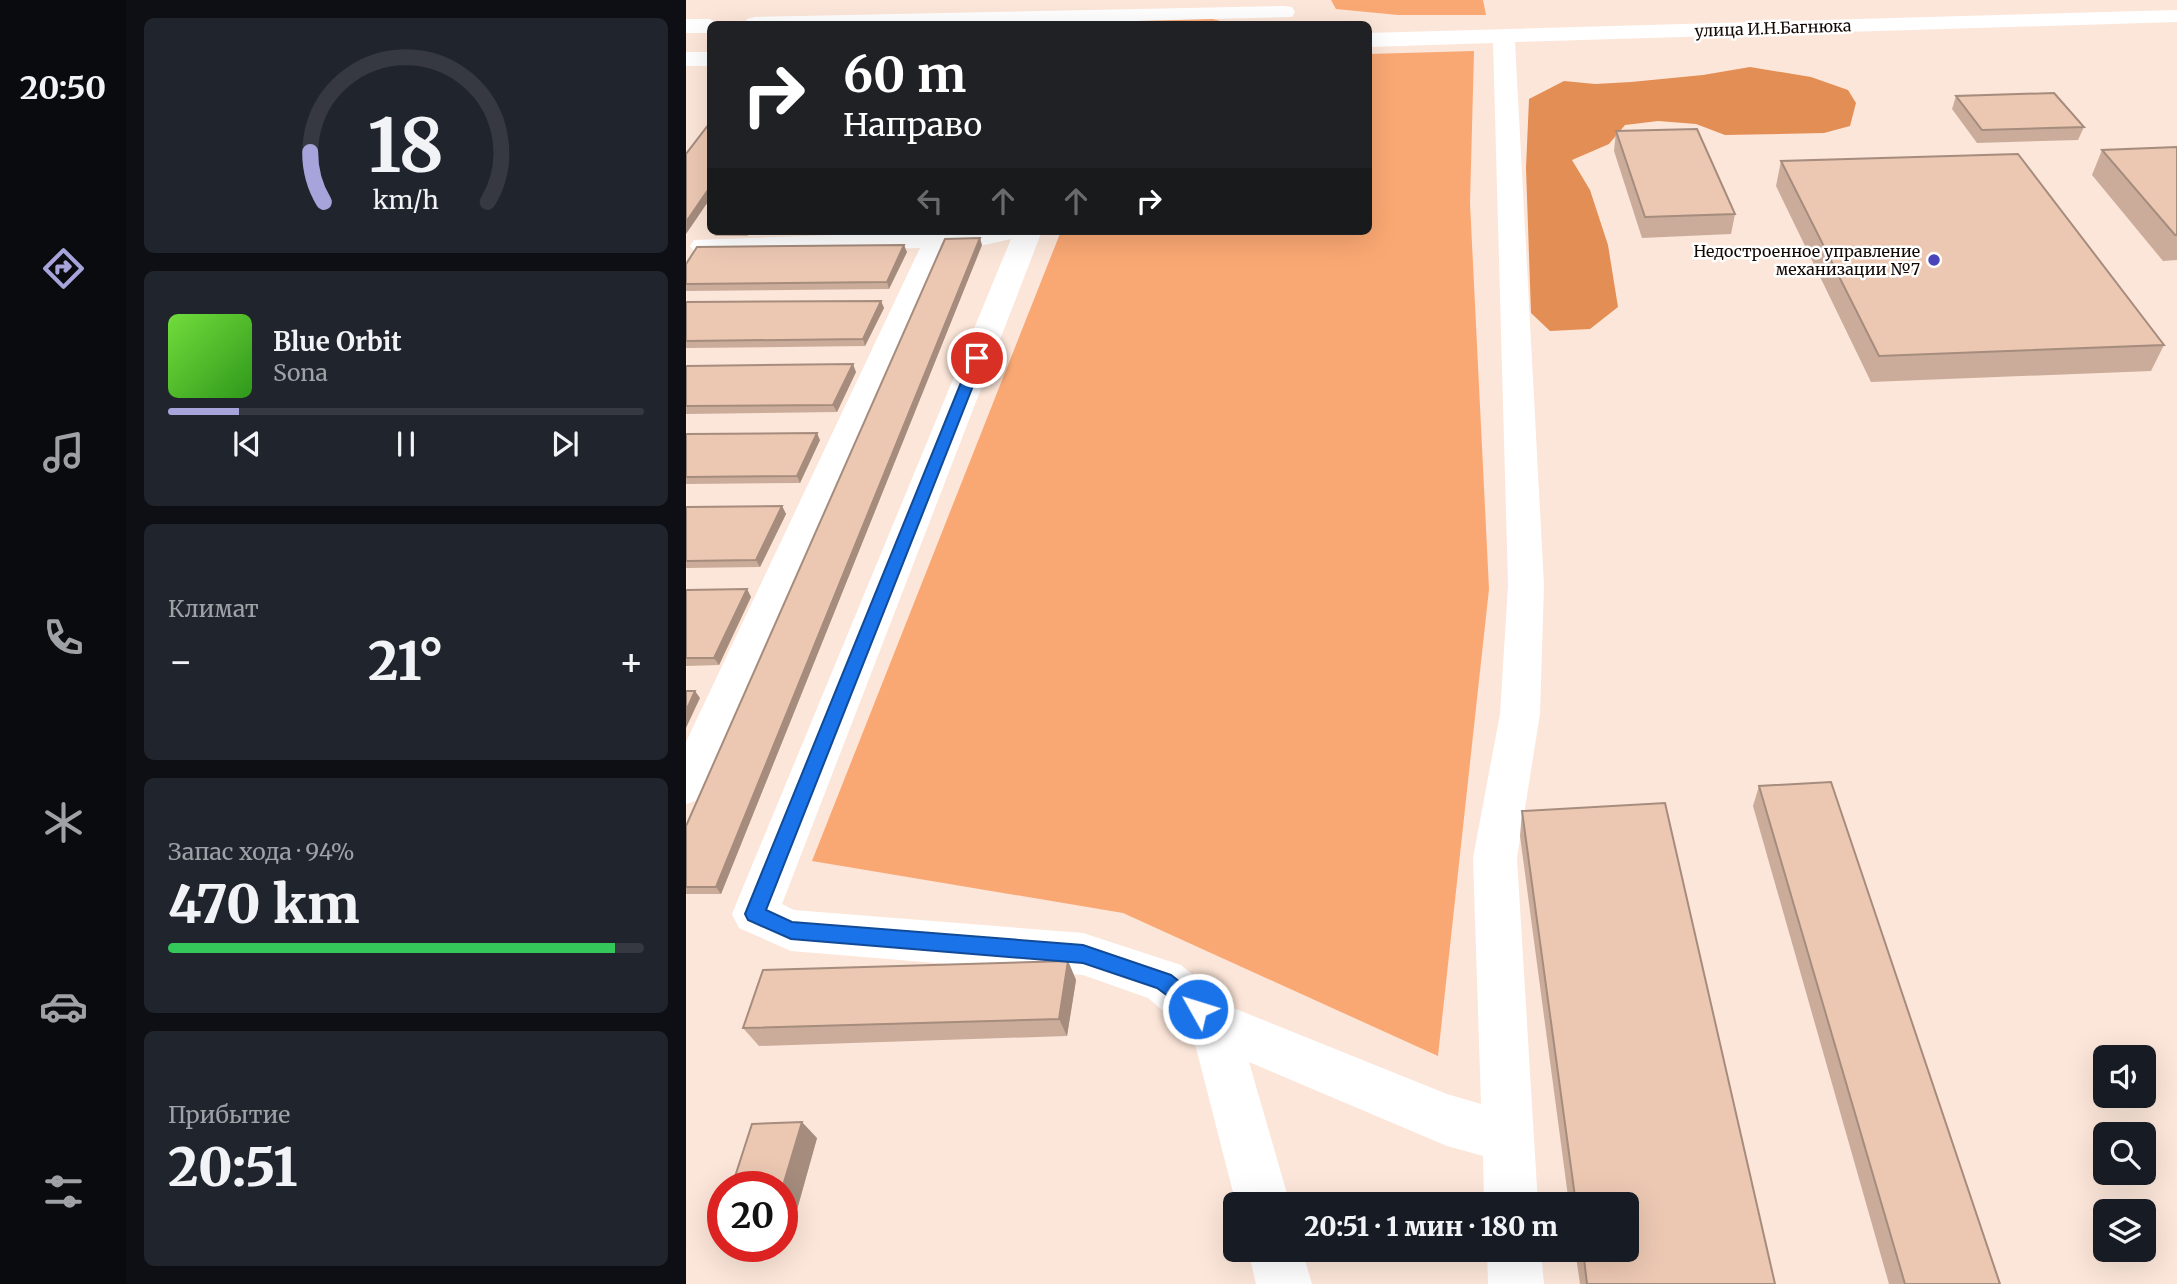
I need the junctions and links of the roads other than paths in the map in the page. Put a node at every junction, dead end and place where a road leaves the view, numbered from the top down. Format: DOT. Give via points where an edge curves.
graph roads {
  1 [pos="1886,0"];
  2 [pos="1931,0"];
  3 [pos="1244,12"];
  4 [pos="1284,12"];
  5 [pos="2177,16"];
  6 [pos="877,21"];
  7 [pos="1942,23"];
  8 [pos="1903,25"];
  9 [pos="686,26"];
  10 [pos="707,26"];
  11 [pos="1504,36"];
  12 [pos="1372,40"];
  13 [pos="686,59"];
  14 [pos="707,59"];
  15 [pos="994,235"];
  16 [pos="1026,235"];
  17 [pos="938,239"];
  18 [pos="704,246"];
  19 [pos="686,787"];
  20 [pos="1214,1023"];
  21 [pos="1506,1137"];
  22 [pos="1260,1192"];
  23 [pos="1510,1192"];
  24 [pos="1278,1262"];
  25 [pos="1515,1262"];
  26 [pos="1284,1284"];
  27 [pos="1516,1284"];
  1 -- 8 [label="street"];
  2 -- 7 [label="street"];
  3 -- 4 [label="street"];
  3 -- 6 [label="street"];
  5 -- 7 [label="street, улица И.Н.Багнюка"];
  7 -- 8 [label="street, улица И.Н.Багнюка"];
  8 -- 11 [label="street, улица И.Н.Багнюка"];
  9 -- 10 [label="street"];
  11 -- 12 [label="street, улица И.Н.Багнюка"];
  11 -- 21 [label="street" via="1526,585 1520,714 1495,858"];
  13 -- 14 [label="street"];
  15 -- 17 [label="street"];
  16 -- 20 [label="street" via="755,914 791,930 1083,954 1164,981"];
  17 -- 18 [label="street"];
  17 -- 19 [label="street"];
  20 -- 21 [label="street" via="1447,1120"];
  20 -- 22 [label="street"];
  21 -- 23 [label="street"];
  24 -- 26 [label="street"];
  25 -- 27 [label="street"];
}
